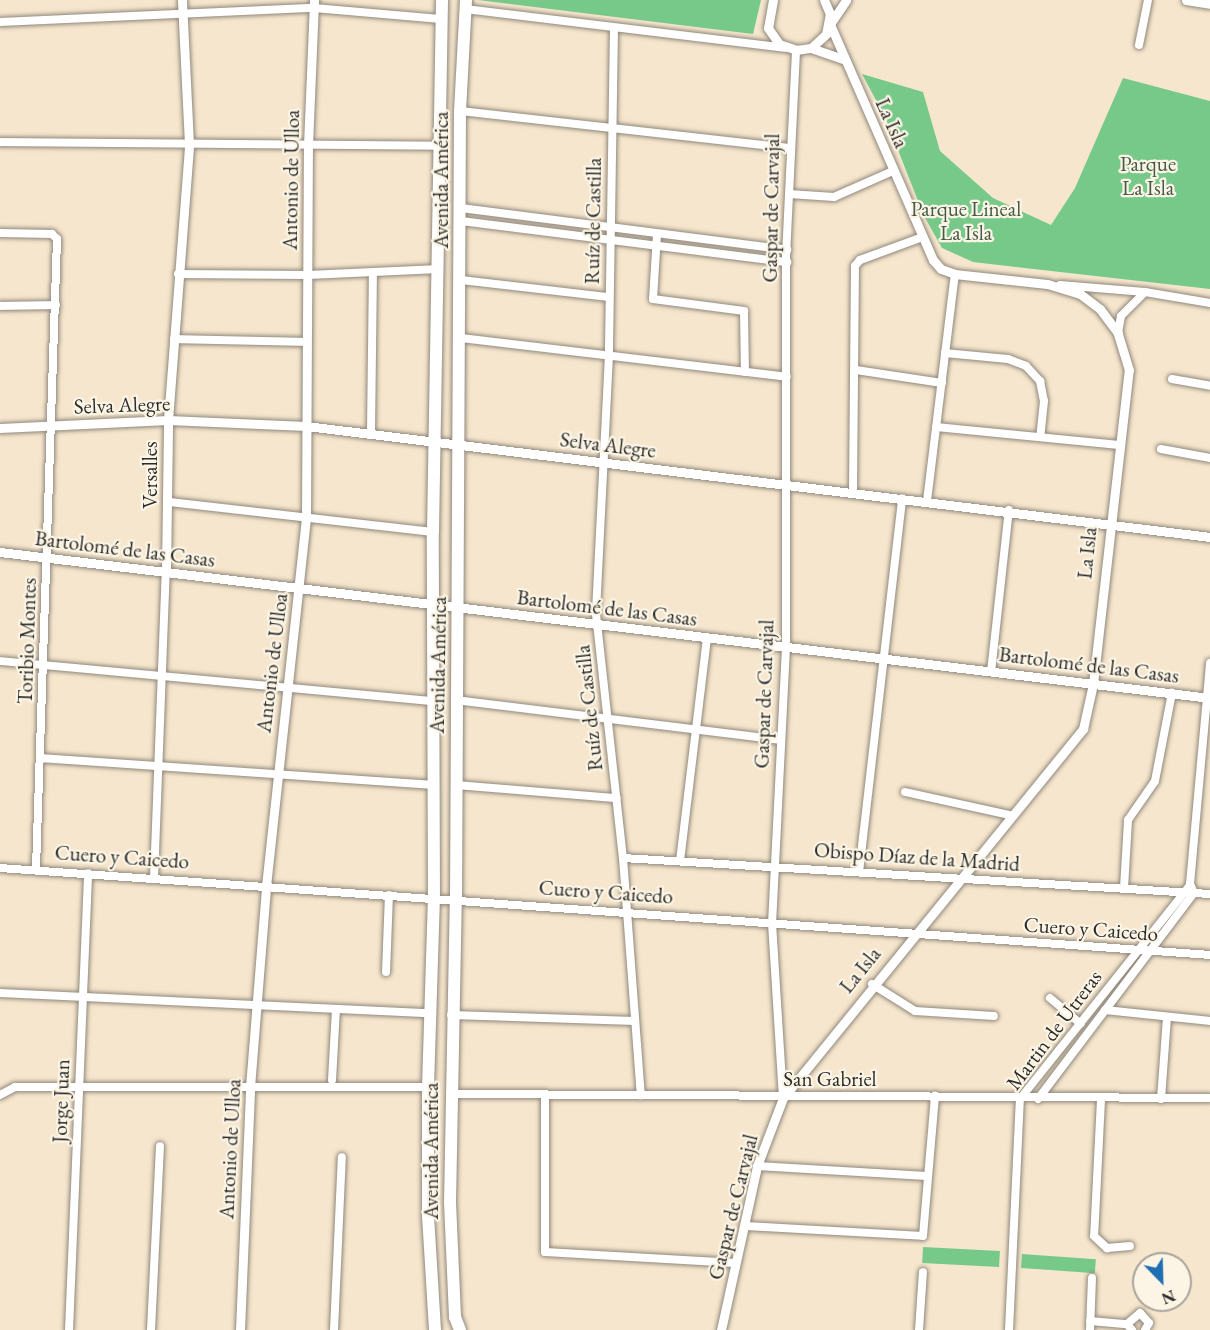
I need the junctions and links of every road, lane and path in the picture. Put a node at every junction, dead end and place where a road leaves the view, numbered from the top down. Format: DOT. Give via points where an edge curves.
graph roads {
  1 [pos="182,0"];
  2 [pos="442,0"];
  3 [pos="773,0"];
  4 [pos="824,0"];
  5 [pos="846,0"];
  6 [pos="1148,0"];
  7 [pos="1186,0"];
  8 [pos="314,4"];
  9 [pos="466,4"];
  10 [pos="1210,4"];
  11 [pos="182,12"];
  12 [pos="441,19"];
  13 [pos="0,22"];
  14 [pos="830,24"];
  15 [pos="615,29"];
  16 [pos="1139,45"];
  17 [pos="811,48"];
  18 [pos="792,49"];
  19 [pos="845,60"];
  20 [pos="460,111"];
  21 [pos="612,128"];
  22 [pos="0,142"];
  23 [pos="189,144"];
  24 [pos="308,145"];
  25 [pos="438,146"];
  26 [pos="789,148"];
  27 [pos="893,171"];
  28 [pos="789,194"];
  29 [pos="461,214"];
  30 [pos="610,228"];
  31 [pos="0,233"];
  32 [pos="657,234"];
  33 [pos="923,237"];
  34 [pos="610,239"];
  35 [pos="656,245"];
  36 [pos="787,250"];
  37 [pos="787,262"];
  38 [pos="439,270"];
  39 [pos="373,273"];
  40 [pos="178,274"];
  41 [pos="955,274"];
  42 [pos="308,275"];
  43 [pos="461,280"];
  44 [pos="1047,284"];
  45 [pos="1144,292"];
  46 [pos="609,297"];
  47 [pos="1210,303"];
  48 [pos="56,305"];
  49 [pos="0,306"];
  50 [pos="1118,333"];
  51 [pos="461,338"];
  52 [pos="174,339"];
  53 [pos="306,342"];
  54 [pos="945,353"];
  55 [pos="609,356"];
  56 [pos="856,370"];
  57 [pos="745,372"];
  58 [pos="787,377"];
  59 [pos="1172,380"];
  60 [pos="942,383"];
  61 [pos="1210,386"];
  62 [pos="168,420"];
  63 [pos="51,426"];
  64 [pos="306,426"];
  65 [pos="936,427"];
  66 [pos="0,428"];
  67 [pos="371,432"];
  68 [pos="1040,437"];
  69 [pos="437,440"];
  70 [pos="460,446"];
  71 [pos="1119,446"];
  72 [pos="1161,450"];
  73 [pos="1210,458"];
  74 [pos="604,463"];
  75 [pos="784,486"];
  76 [pos="853,492"];
  77 [pos="902,498"];
  78 [pos="927,501"];
  79 [pos="169,502"];
  80 [pos="1009,510"];
  81 [pos="306,518"];
  82 [pos="1108,523"];
  83 [pos="433,532"];
  84 [pos="1210,537"];
  85 [pos="0,552"];
  86 [pos="49,557"];
  87 [pos="166,571"];
  88 [pos="299,589"];
  89 [pos="434,605"];
  90 [pos="459,608"];
  91 [pos="598,625"];
  92 [pos="707,639"];
  93 [pos="786,648"];
  94 [pos="882,657"];
  95 [pos="0,661"];
  96 [pos="1210,663"];
  97 [pos="45,665"];
  98 [pos="992,672"];
  99 [pos="163,673"];
  100 [pos="1093,684"];
  101 [pos="287,686"];
  102 [pos="1172,693"];
  103 [pos="1208,698"];
  104 [pos="455,700"];
  105 [pos="435,701"];
  106 [pos="608,716"];
  107 [pos="697,728"];
  108 [pos="780,740"];
  109 [pos="40,758"];
  110 [pos="160,765"];
  111 [pos="276,774"];
  112 [pos="434,785"];
  113 [pos="457,785"];
  114 [pos="905,792"];
  115 [pos="616,798"];
  116 [pos="1010,815"];
  117 [pos="622,858"];
  118 [pos="680,861"];
  119 [pos="776,866"];
  120 [pos="0,868"];
  121 [pos="36,869"];
  122 [pos="859,872"];
  123 [pos="88,873"];
  124 [pos="154,878"];
  125 [pos="960,878"];
  126 [pos="266,886"];
  127 [pos="1124,888"];
  128 [pos="1192,889"];
  129 [pos="1181,892"];
  130 [pos="1210,894"];
  131 [pos="389,895"];
  132 [pos="434,898"];
  133 [pos="456,900"];
  134 [pos="626,911"];
  135 [pos="772,924"];
  136 [pos="913,934"];
  137 [pos="1136,951"];
  138 [pos="1149,951"];
  139 [pos="1210,955"];
  140 [pos="386,972"];
  141 [pos="872,984"];
  142 [pos="0,993"];
  143 [pos="82,997"];
  144 [pos="1050,998"];
  145 [pos="256,1005"];
  146 [pos="336,1009"];
  147 [pos="1105,1010"];
  148 [pos="429,1013"];
  149 [pos="451,1014"];
  150 [pos="994,1016"];
  151 [pos="1167,1018"];
  152 [pos="636,1021"];
  153 [pos="1210,1021"];
  154 [pos="1081,1024"];
  155 [pos="332,1080"];
  156 [pos="79,1087"];
  157 [pos="250,1087"];
  158 [pos="428,1087"];
  159 [pos="450,1094"];
  160 [pos="0,1095"];
  161 [pos="545,1095"];
  162 [pos="640,1095"];
  163 [pos="935,1096"];
  164 [pos="783,1098"];
  165 [pos="1210,1098"];
  166 [pos="1020,1099"];
  167 [pos="1038,1099"];
  168 [pos="1161,1099"];
  169 [pos="1101,1100"];
  170 [pos="160,1146"];
  171 [pos="342,1157"];
  172 [pos="758,1166"];
  173 [pos="927,1176"];
  174 [pos="450,1203"];
  175 [pos="428,1216"];
  176 [pos="746,1226"];
  177 [pos="1130,1246"];
  178 [pos="736,1263"];
  179 [pos="923,1272"];
  180 [pos="1092,1278"];
  181 [pos="1090,1321"];
  182 [pos="1129,1327"];
  183 [pos="69,1330"];
  184 [pos="152,1330"];
  185 [pos="240,1330"];
  186 [pos="334,1330"];
  187 [pos="435,1330"];
  188 [pos="444,1330"];
  189 [pos="450,1330"];
  190 [pos="459,1330"];
  191 [pos="721,1330"];
  192 [pos="920,1330"];
  193 [pos="1009,1330"];
  194 [pos="1089,1330"];
  195 [pos="1144,1330"];
  1 -- 11 [label="street, Versalles"];
  2 -- 12 [label="main road, Avenida América"];
  3 -- 18 [label="street" via="768,28"];
  4 -- 14 [label="street"];
  5 -- 14 [label="street"];
  6 -- 16 [label="street"];
  7 -- 10 [label="street"];
  8 -- 11 [label="street"];
  8 -- 12 [label="street"];
  8 -- 24 [label="street, Antonio de Ulloa"];
  9 -- 15 [label="street"];
  9 -- 20 [label="main road, Avenida América"];
  11 -- 13 [label="street"];
  11 -- 23 [label="street, Versalles"];
  12 -- 25 [label="main road, Avenida América"];
  14 -- 17 [label="street" via="826,34"];
  14 -- 19 [label="street, La Isla"];
  15 -- 18 [label="street"];
  15 -- 21 [label="street, Ruíz de Castilla"];
  17 -- 18 [label="street"];
  17 -- 19 [label="street"];
  18 -- 26 [label="street, Gaspar de Carvajal"];
  19 -- 27 [label="street, La Isla"];
  20 -- 21 [label="street"];
  20 -- 29 [label="main road, Avenida América"];
  21 -- 26 [label="street"];
  21 -- 30 [label="street, Ruíz de Castilla"];
  22 -- 23 [label="street"];
  23 -- 24 [label="street"];
  23 -- 40 [label="street, Versalles"];
  24 -- 25 [label="street"];
  24 -- 42 [label="street, Antonio de Ulloa"];
  25 -- 38 [label="main road, Avenida América"];
  26 -- 28 [label="street, Gaspar de Carvajal"];
  27 -- 28 [label="street" via="834,197"];
  27 -- 33 [label="street, La Isla"];
  28 -- 36 [label="street, Gaspar de Carvajal"];
  29 -- 30 [label="street"];
  29 -- 34 [label="street"];
  29 -- 43 [label="main road, Avenida América"];
  30 -- 32 [label="street"];
  30 -- 34 [label="street, Ruíz de Castilla"];
  31 -- 48 [label="street, Toribio Montes" via="55,235"];
  32 -- 35 [label="street"];
  32 -- 36 [label="street"];
  33 -- 41 [label="street, La Isla" via="937,265"];
  33 -- 56 [label="street" via="856,264"];
  34 -- 35 [label="street"];
  34 -- 46 [label="street, Ruíz de Castilla"];
  35 -- 37 [label="street"];
  35 -- 57 [label="street" via="653,299 744,311"];
  36 -- 37 [label="street, Gaspar de Carvajal"];
  37 -- 58 [label="street, Gaspar de Carvajal"];
  38 -- 39 [label="street"];
  38 -- 69 [label="main road, Avenida América"];
  39 -- 42 [label="street"];
  39 -- 67 [label="street"];
  40 -- 42 [label="street"];
  40 -- 52 [label="street, Versalles"];
  41 -- 44 [label="street, La Isla"];
  41 -- 54 [label="street"];
  42 -- 53 [label="street, Antonio de Ulloa"];
  43 -- 46 [label="street"];
  43 -- 51 [label="main road, Avenida América"];
  44 -- 45 [label="street"];
  44 -- 50 [label="street, La Isla" via="1080,294 1100,309"];
  45 -- 47 [label="street"];
  45 -- 50 [label="street" via="1121,316"];
  46 -- 55 [label="street, Ruíz de Castilla"];
  48 -- 49 [label="street"];
  48 -- 63 [label="street, Toribio Montes"];
  50 -- 71 [label="street, La Isla" via="1129,370"];
  51 -- 55 [label="street"];
  51 -- 70 [label="main road, Avenida América"];
  52 -- 53 [label="street"];
  52 -- 62 [label="street, Versalles"];
  53 -- 64 [label="street, Antonio de Ulloa"];
  54 -- 60 [label="street"];
  54 -- 68 [label="street" via="1008,359 1026,366 1040,381 1044,401"];
  55 -- 57 [label="street"];
  55 -- 74 [label="street, Ruíz de Castilla"];
  56 -- 60 [label="street"];
  56 -- 76 [label="street"];
  57 -- 58 [label="street"];
  58 -- 75 [label="street, Gaspar de Carvajal"];
  59 -- 61 [label="street"];
  60 -- 65 [label="street"];
  62 -- 63 [label="street, Selva Alegre"];
  62 -- 64 [label="street, Selva Alegre"];
  62 -- 79 [label="street, Versalles"];
  63 -- 66 [label="street, Selva Alegre"];
  63 -- 86 [label="street, Toribio Montes"];
  64 -- 67 [label="street, Selva Alegre"];
  64 -- 81 [label="street, Antonio de Ulloa"];
  65 -- 68 [label="street"];
  65 -- 78 [label="street"];
  67 -- 69 [label="street, Selva Alegre"];
  68 -- 71 [label="street"];
  69 -- 70 [label="street, Selva Alegre"];
  69 -- 83 [label="main road, Avenida América"];
  70 -- 74 [label="street, Selva Alegre"];
  70 -- 90 [label="main road, Avenida América"];
  71 -- 82 [label="street, La Isla"];
  72 -- 73 [label="street"];
  74 -- 75 [label="street, Selva Alegre"];
  74 -- 91 [label="street, Ruíz de Castilla"];
  75 -- 76 [label="street, Selva Alegre"];
  75 -- 93 [label="street, Gaspar de Carvajal"];
  76 -- 77 [label="street, Selva Alegre"];
  77 -- 78 [label="street, Selva Alegre"];
  77 -- 94 [label="street"];
  78 -- 80 [label="street, Selva Alegre"];
  79 -- 81 [label="street"];
  79 -- 87 [label="street, Versalles"];
  80 -- 82 [label="street, Selva Alegre"];
  80 -- 98 [label="street"];
  81 -- 83 [label="street"];
  81 -- 88 [label="street, Antonio de Ulloa"];
  82 -- 84 [label="street, Selva Alegre"];
  82 -- 100 [label="street, La Isla"];
  83 -- 89 [label="main road, Avenida América"];
  85 -- 86 [label="street, Bartolomé de las Casas"];
  86 -- 87 [label="street, Bartolomé de las Casas"];
  86 -- 97 [label="street, Toribio Montes"];
  87 -- 88 [label="street, Bartolomé de las Casas"];
  87 -- 99 [label="street, Versalles"];
  88 -- 89 [label="street, Bartolomé de las Casas"];
  88 -- 101 [label="street, Antonio de Ulloa"];
  89 -- 90 [label="street, Bartolomé de las Casas"];
  89 -- 105 [label="main road, Avenida América"];
  90 -- 91 [label="street, Bartolomé de las Casas"];
  90 -- 104 [label="main road, Avenida América"];
  91 -- 92 [label="street, Bartolomé de las Casas"];
  91 -- 106 [label="street, Ruíz de Castilla"];
  92 -- 93 [label="street, Bartolomé de las Casas"];
  92 -- 107 [label="street"];
  93 -- 94 [label="street, Bartolomé de las Casas"];
  93 -- 108 [label="street, Gaspar de Carvajal"];
  94 -- 98 [label="street, Bartolomé de las Casas"];
  94 -- 122 [label="street"];
  95 -- 97 [label="street"];
  96 -- 103 [label="street"];
  97 -- 99 [label="street"];
  97 -- 109 [label="street, Toribio Montes"];
  98 -- 100 [label="street, Bartolomé de las Casas"];
  99 -- 101 [label="street"];
  99 -- 110 [label="street, Versalles"];
  100 -- 102 [label="street, Bartolomé de las Casas"];
  100 -- 116 [label="street, La Isla" via="1083,729"];
  101 -- 105 [label="street"];
  101 -- 111 [label="street, Antonio de Ulloa"];
  102 -- 103 [label="street, Bartolomé de las Casas"];
  102 -- 127 [label="street" via="1155,781 1128,820"];
  103 -- 128 [label="street"];
  104 -- 106 [label="street"];
  104 -- 113 [label="main road, Avenida América"];
  105 -- 112 [label="main road, Avenida América"];
  106 -- 107 [label="street"];
  106 -- 115 [label="street, Ruíz de Castilla"];
  107 -- 108 [label="street"];
  107 -- 118 [label="street"];
  108 -- 119 [label="street, Gaspar de Carvajal"];
  109 -- 110 [label="street"];
  109 -- 121 [label="street, Toribio Montes"];
  110 -- 111 [label="street"];
  110 -- 124 [label="street, Versalles"];
  111 -- 112 [label="street"];
  111 -- 126 [label="street, Antonio de Ulloa"];
  112 -- 132 [label="main road, Avenida América"];
  113 -- 115 [label="street"];
  113 -- 133 [label="main road, Avenida América"];
  114 -- 116 [label="street"];
  115 -- 117 [label="street, Ruíz de Castilla"];
  116 -- 125 [label="street, La Isla"];
  117 -- 118 [label="street, Obispo Díaz de la Madrid"];
  117 -- 134 [label="street, Ruíz de Castilla"];
  118 -- 119 [label="street, Obispo Díaz de la Madrid"];
  119 -- 122 [label="street, Obispo Díaz de la Madrid"];
  119 -- 135 [label="street, Gaspar de Carvajal"];
  120 -- 121 [label="street, Cuero y Caicedo"];
  121 -- 123 [label="street, Cuero y Caicedo"];
  122 -- 125 [label="street, Obispo Díaz de la Madrid"];
  123 -- 124 [label="street, Cuero y Caicedo"];
  123 -- 143 [label="street, Jorge Juan"];
  124 -- 126 [label="street, Cuero y Caicedo"];
  125 -- 127 [label="street, Obispo Díaz de la Madrid"];
  125 -- 136 [label="street, La Isla"];
  126 -- 131 [label="street, Cuero y Caicedo"];
  126 -- 145 [label="street, Antonio de Ulloa"];
  127 -- 129 [label="street, Obispo Díaz de la Madrid"];
  128 -- 129 [label="street, Martin de Utreras"];
  128 -- 130 [label="street"];
  128 -- 138 [label="street, Martin de Utreras"];
  129 -- 137 [label="street, Martin de Utreras"];
  131 -- 132 [label="street, Cuero y Caicedo"];
  131 -- 140 [label="street"];
  132 -- 133 [label="street, Cuero y Caicedo"];
  132 -- 148 [label="main road, Avenida América"];
  133 -- 134 [label="street, Cuero y Caicedo"];
  133 -- 149 [label="main road, Avenida América"];
  134 -- 135 [label="street, Cuero y Caicedo"];
  134 -- 152 [label="street, Ruíz de Castilla"];
  135 -- 136 [label="street, Cuero y Caicedo"];
  135 -- 164 [label="street, Gaspar de Carvajal"];
  136 -- 137 [label="street, Cuero y Caicedo"];
  136 -- 141 [label="street, La Isla"];
  137 -- 138 [label="street, Cuero y Caicedo"];
  137 -- 154 [label="street, Martin de Utreras"];
  138 -- 139 [label="street, Cuero y Caicedo"];
  138 -- 147 [label="street, Martin de Utreras"];
  141 -- 150 [label="street" via="915,1011"];
  141 -- 164 [label="street, La Isla"];
  142 -- 143 [label="street"];
  143 -- 145 [label="street"];
  143 -- 156 [label="street, Jorge Juan"];
  144 -- 154 [label="street"];
  145 -- 146 [label="street"];
  145 -- 157 [label="street, Antonio de Ulloa"];
  146 -- 148 [label="street"];
  146 -- 155 [label="street"];
  147 -- 151 [label="street"];
  147 -- 167 [label="street, Martin de Utreras"];
  148 -- 158 [label="main road, Avenida América"];
  149 -- 152 [label="street"];
  149 -- 159 [label="main road, Avenida América"];
  151 -- 153 [label="street"];
  151 -- 168 [label="street"];
  152 -- 162 [label="street, Ruíz de Castilla"];
  154 -- 166 [label="street, Martin de Utreras"];
  156 -- 157 [label="street"];
  156 -- 160 [label="street" via="15,1087"];
  156 -- 183 [label="street, Jorge Juan"];
  157 -- 158 [label="street"];
  157 -- 185 [label="street, Antonio de Ulloa"];
  158 -- 175 [label="main road, Avenida América"];
  159 -- 161 [label="street, San Gabriel"];
  159 -- 174 [label="main road, Avenida América"];
  161 -- 162 [label="street, San Gabriel"];
  161 -- 178 [label="street" via="545,1252"];
  162 -- 164 [label="street, San Gabriel"];
  163 -- 164 [label="street, San Gabriel"];
  163 -- 166 [label="street, San Gabriel"];
  163 -- 173 [label="street"];
  164 -- 172 [label="street, Gaspar de Carvajal"];
  165 -- 168 [label="street, San Gabriel"];
  166 -- 167 [label="street, San Gabriel"];
  166 -- 193 [label="street, Martin de Utreras"];
  167 -- 169 [label="street, San Gabriel"];
  168 -- 169 [label="street, San Gabriel"];
  169 -- 177 [label="street" via="1094,1236 1107,1248"];
  170 -- 184 [label="street"];
  171 -- 186 [label="street"];
  172 -- 173 [label="street"];
  172 -- 176 [label="street, Gaspar de Carvajal"];
  173 -- 176 [label="street" via="923,1236"];
  174 -- 189 [label="main road"];
  174 -- 190 [label="main road, Avenida América" via="455,1317"];
  175 -- 187 [label="main road, Avenida América"];
  175 -- 188 [label="main road"];
  176 -- 178 [label="street, Gaspar de Carvajal"];
  178 -- 191 [label="street, Gaspar de Carvajal"];
  179 -- 192 [label="street"];
  180 -- 181 [label="street"];
  181 -- 182 [label="street"];
  181 -- 194 [label="street"];
  182 -- 195 [label="street" via="1140,1312 1149,1323"];
}
